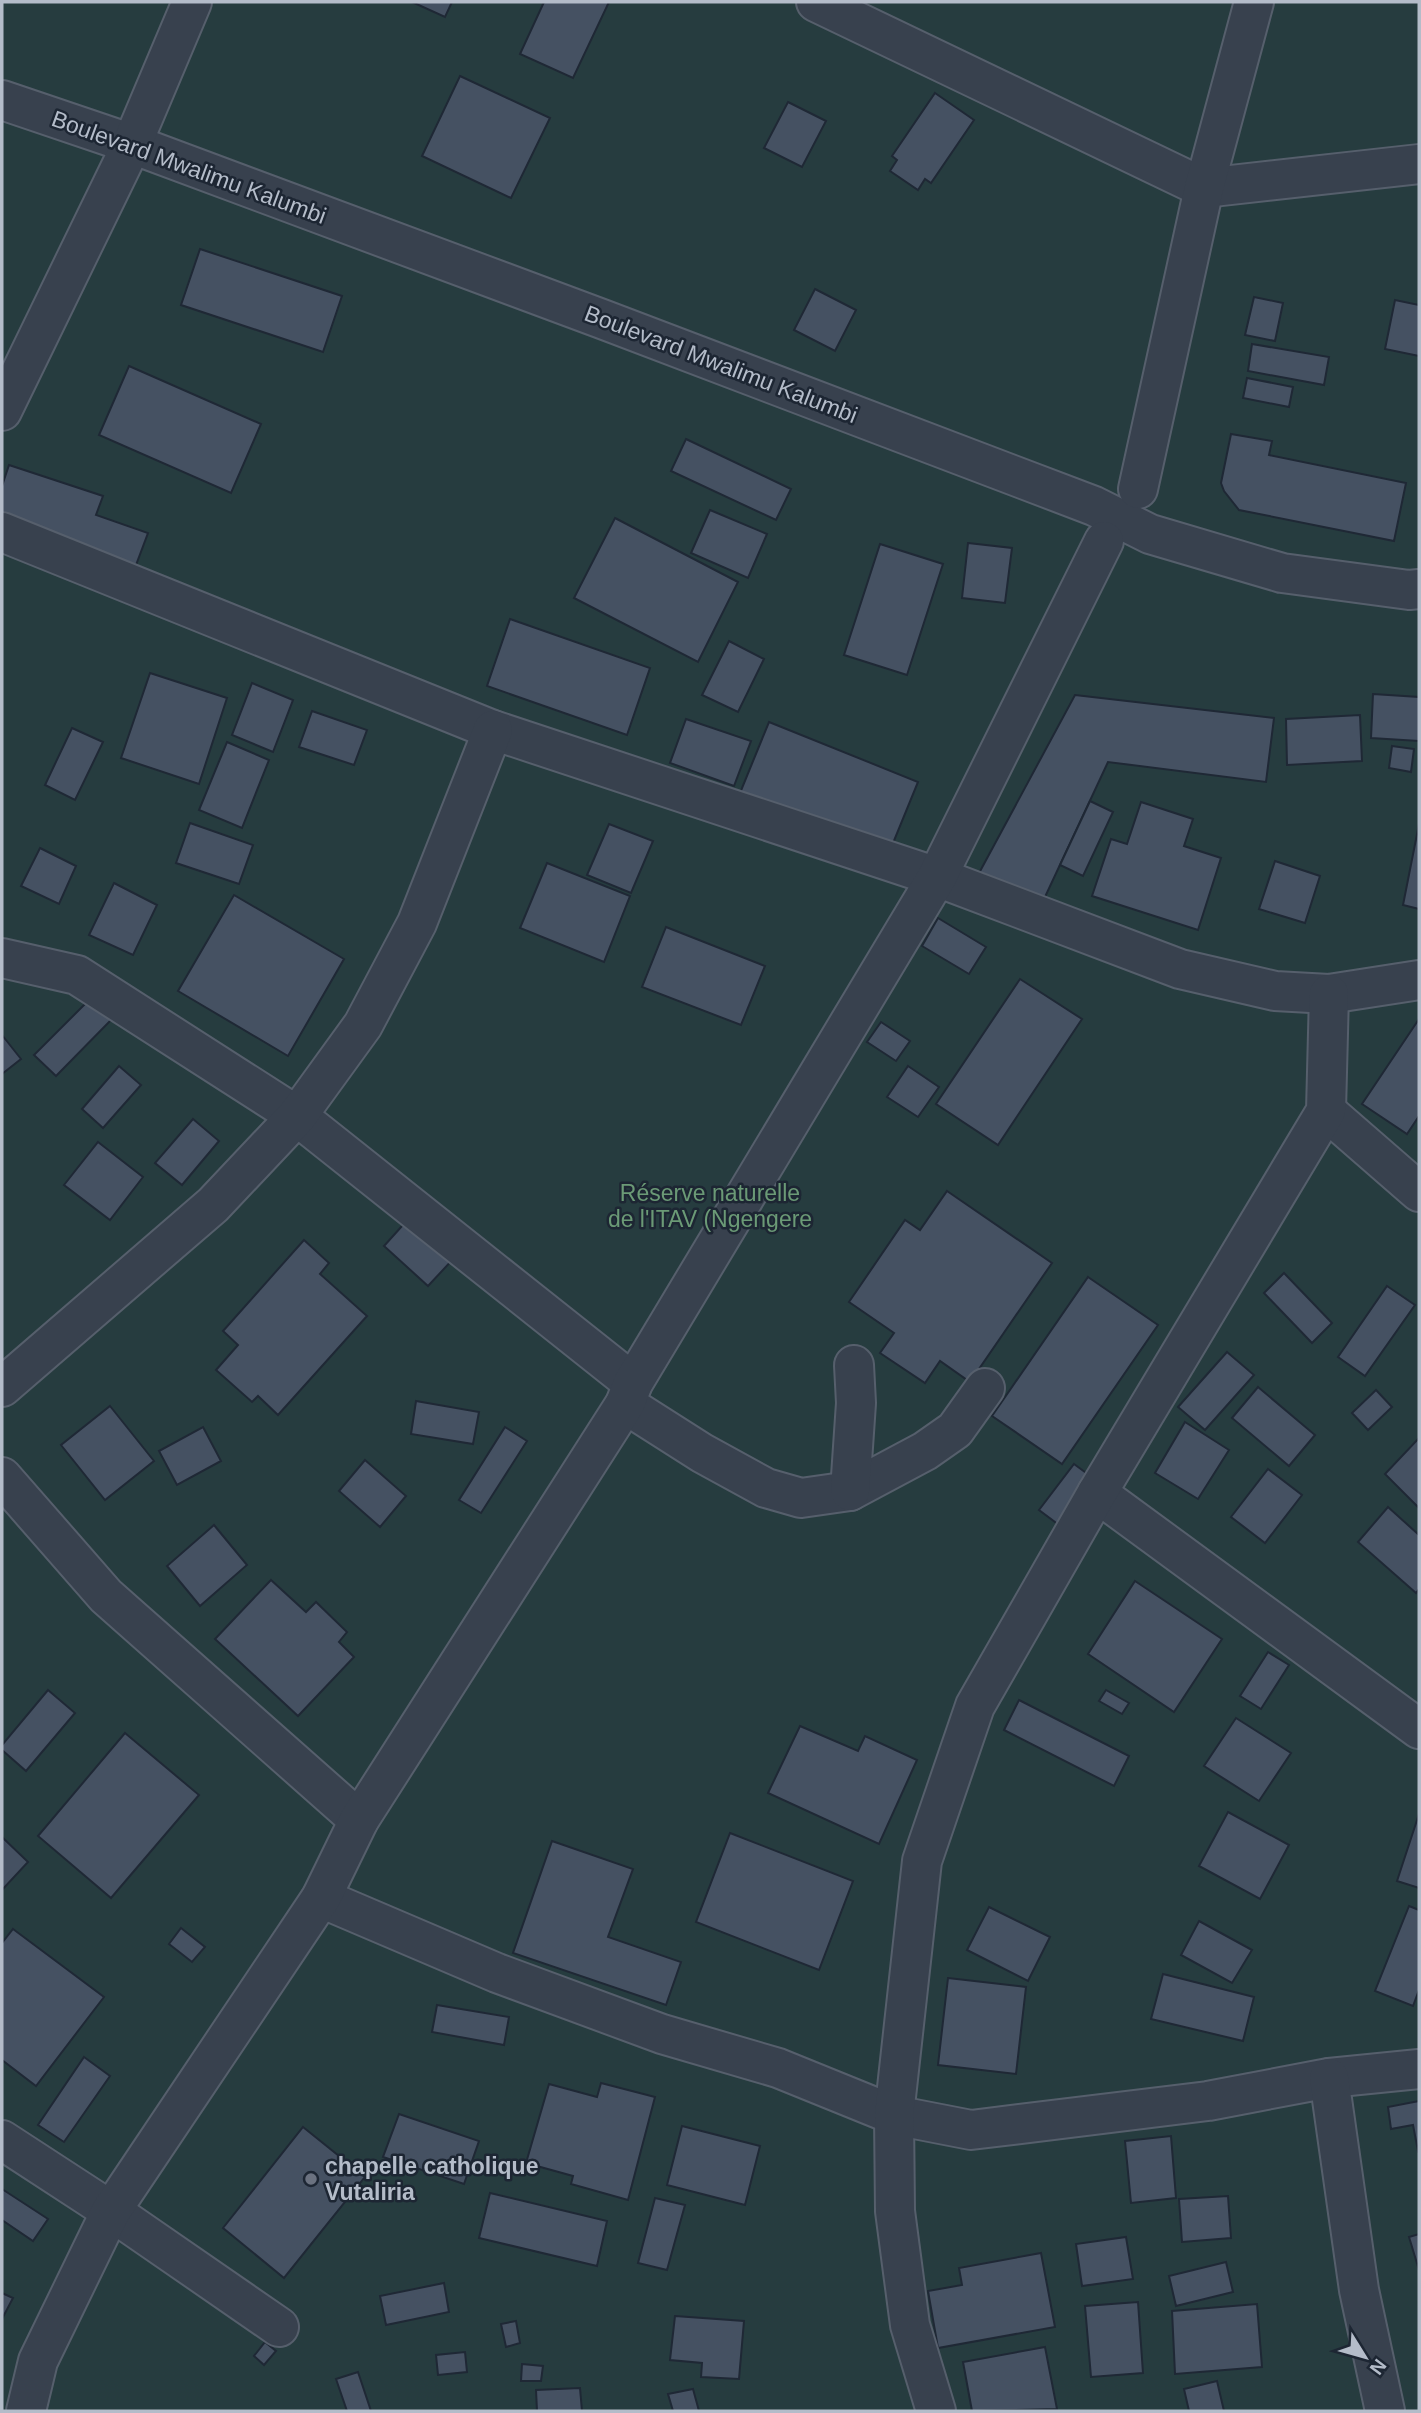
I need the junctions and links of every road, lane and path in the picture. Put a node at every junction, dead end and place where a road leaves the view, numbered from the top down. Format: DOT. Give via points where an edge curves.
graph roads {
  1 [pos="192,2"];
  2 [pos="816,2"];
  3 [pos="1254,2"];
  4 [pos="2,100"];
  5 [pos="132,144"];
  6 [pos="1419,164"];
  7 [pos="1204,188"];
  8 [pos="2,411"];
  9 [pos="1139,489"];
  10 [pos="1099,523"];
  11 [pos="2,532"];
  12 [pos="1150,534"];
  13 [pos="1419,589"];
  14 [pos="493,730"];
  15 [pos="937,877"];
  16 [pos="2,958"];
  17 [pos="1419,980"];
  18 [pos="1329,994"];
  19 [pos="1326,1111"];
  20 [pos="297,1116"];
  21 [pos="1419,1192"];
  22 [pos="853,1365"];
  23 [pos="2,1387"];
  24 [pos="985,1388"];
  25 [pos="629,1393"];
  26 [pos="2,1477"];
  27 [pos="850,1491"];
  28 [pos="1097,1493"];
  29 [pos="1419,1729"];
  30 [pos="359,1820"];
  31 [pos="321,1898"];
  32 [pos="1419,2069"];
  33 [pos="1329,2078"];
  34 [pos="894,2115"];
  35 [pos="2,2140"];
  36 [pos="111,2211"];
  37 [pos="279,2327"];
  38 [pos="26,2411"];
  39 [pos="936,2411"];
  40 [pos="1385,2411"];
  1 -- 5 [label="street"];
  2 -- 7 [label="street"];
  3 -- 7 [label="street"];
  4 -- 5 [label="street, Boulevard Mwalimu Kalumbi"];
  5 -- 8 [label="street"];
  5 -- 10 [label="street, Boulevard Mwalimu Kalumbi"];
  6 -- 7 [label="street"];
  7 -- 9 [label="street"];
  9 -- 10 [label="street" via="1125,486 1102,494"];
  9 -- 12 [label="street" via="1154,509"];
  10 -- 12 [label="street, Boulevard Mwalimu Kalumbi" via="1115,547 1141,543"];
  10 -- 15 [label="street"];
  11 -- 14 [label="street"];
  12 -- 13 [label="street" via="1282,573"];
  14 -- 15 [label="street"];
  14 -- 20 [label="street" via="417,923 363,1026"];
  15 -- 18 [label="street" via="1180,969 1275,991"];
  15 -- 25 [label="street"];
  16 -- 20 [label="street" via="77,975"];
  17 -- 18 [label="street"];
  18 -- 19 [label="street"];
  19 -- 21 [label="street"];
  19 -- 28 [label="street"];
  20 -- 23 [label="street" via="214,1205"];
  20 -- 25 [label="street"];
  22 -- 27 [label="street" via="856,1403"];
  24 -- 27 [label="street" via="955,1430"];
  25 -- 27 [label="street" via="702,1453 766,1488 802,1498"];
  25 -- 30 [label="street"];
  26 -- 30 [label="street" via="106,1596"];
  28 -- 29 [label="street"];
  28 -- 34 [label="street" via="975,1706 922,1861"];
  30 -- 31 [label="street"];
  31 -- 34 [label="street" via="497,1973 662,2034 778,2068"];
  31 -- 36 [label="street"];
  32 -- 33 [label="street"];
  33 -- 34 [label="street" via="1208,2101 971,2130"];
  33 -- 40 [label="street" via="1359,2290"];
  34 -- 39 [label="street" via="895,2211 910,2325"];
  35 -- 36 [label="street"];
  36 -- 37 [label="street"];
  36 -- 38 [label="street" via="38,2361"];
}
